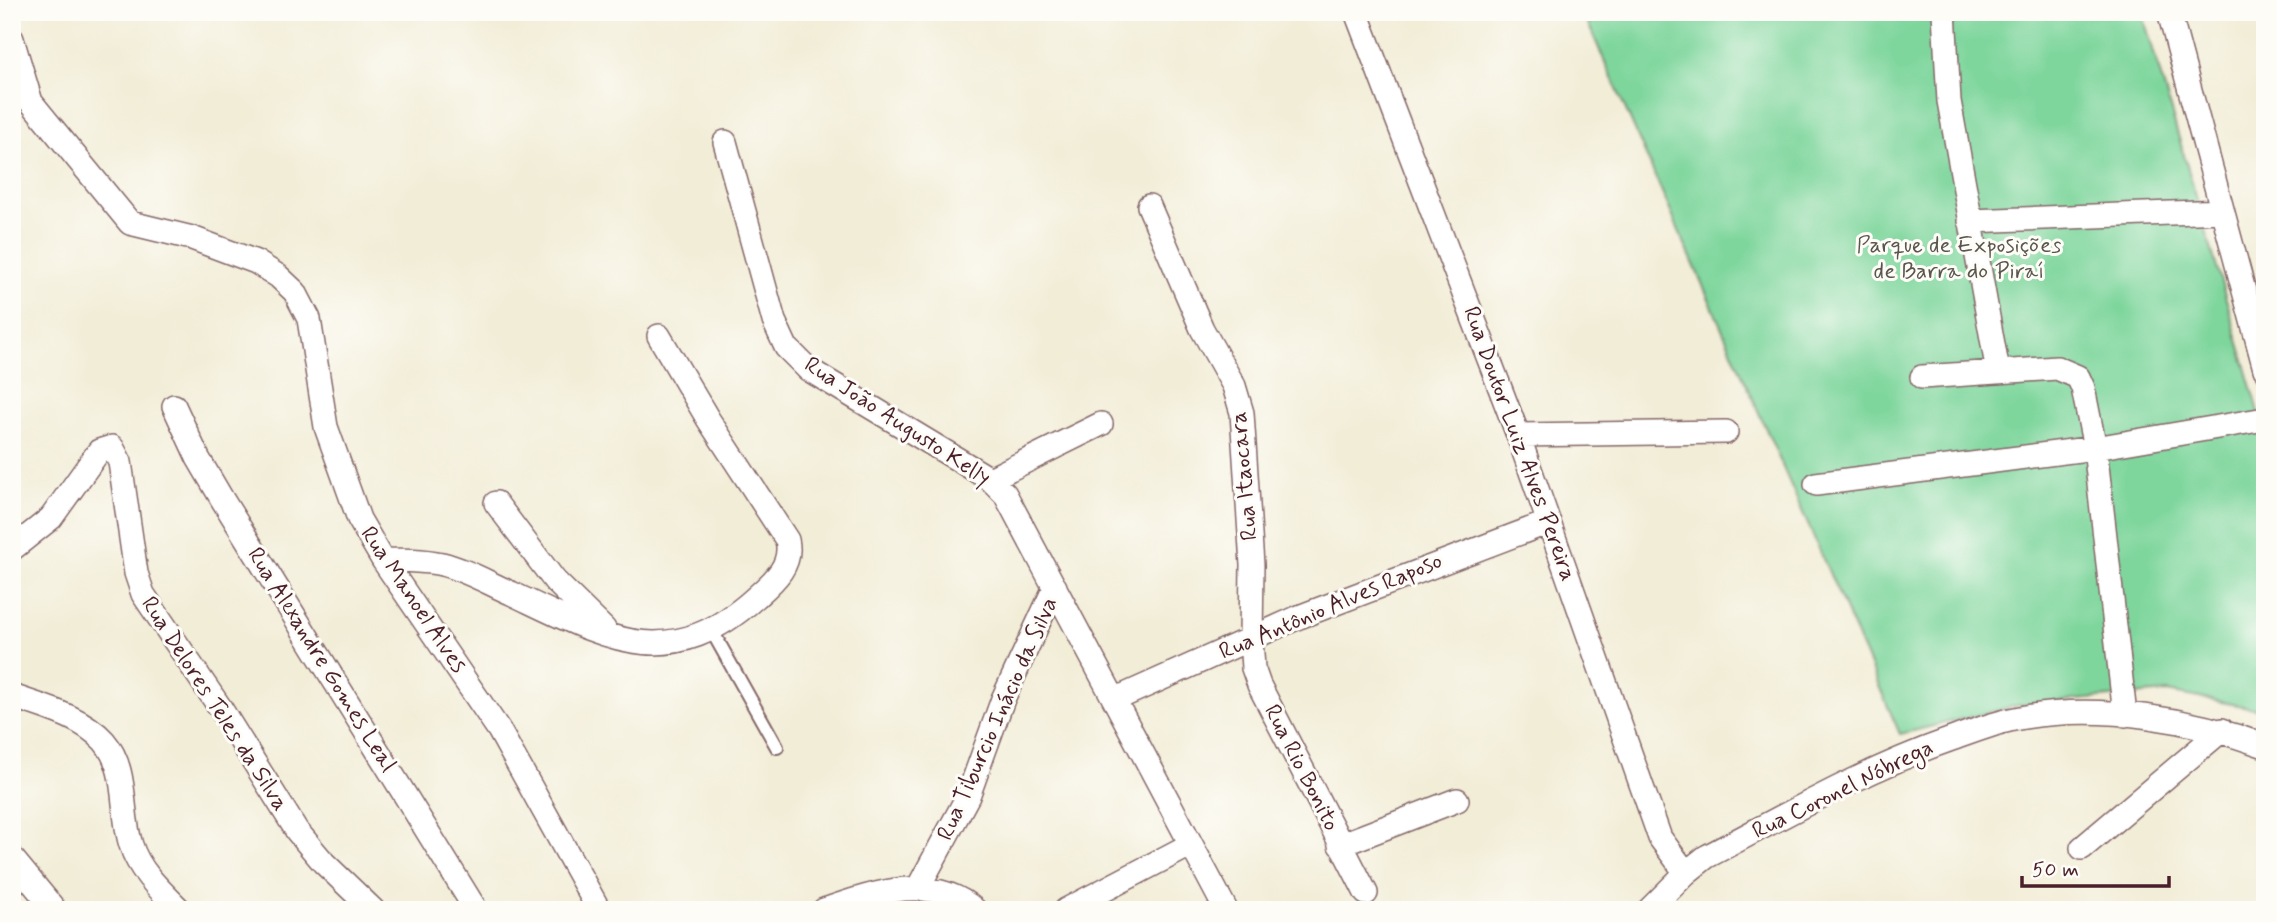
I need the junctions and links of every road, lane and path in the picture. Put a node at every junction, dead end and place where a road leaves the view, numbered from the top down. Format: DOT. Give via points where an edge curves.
graph roads {
  1 [pos="1356,12"];
  2 [pos="1944,12"];
  3 [pos="2169,12"];
  4 [pos="12,38"];
  5 [pos="22,102"];
  6 [pos="725,142"];
  7 [pos="1149,206"];
  8 [pos="2222,211"];
  9 [pos="1970,221"];
  10 [pos="659,337"];
  11 [pos="2265,369"];
  12 [pos="1998,372"];
  13 [pos="1922,377"];
  14 [pos="174,406"];
  15 [pos="2265,419"];
  16 [pos="1101,424"];
  17 [pos="1726,432"];
  18 [pos="1518,435"];
  19 [pos="2095,448"];
  20 [pos="990,479"];
  21 [pos="1816,484"];
  22 [pos="496,503"];
  23 [pos="1549,522"];
  24 [pos="12,549"];
  25 [pos="383,560"];
  26 [pos="1055,587"];
  27 [pos="712,631"];
  28 [pos="613,639"];
  29 [pos="1251,639"];
  30 [pos="12,696"];
  31 [pos="1116,699"];
  32 [pos="2126,715"];
  33 [pos="2222,730"];
  34 [pos="2265,746"];
  35 [pos="777,747"];
  36 [pos="1457,800"];
  37 [pos="1190,845"];
  38 [pos="1340,845"];
  39 [pos="2082,848"];
  40 [pos="12,858"];
  41 [pos="1686,873"];
  42 [pos="919,886"];
  43 [pos="1366,893"];
  44 [pos="845,906"];
  45 [pos="55,910"];
  46 [pos="180,910"];
  47 [pos="373,910"];
  48 [pos="476,910"];
  49 [pos="599,910"];
  50 [pos="824,910"];
  51 [pos="975,910"];
  52 [pos="1066,910"];
  53 [pos="1226,910"];
  54 [pos="1650,910"];
  1 -- 18 [label="street, Rua Doutor Luiz Alves Pereira"];
  2 -- 9 [label="street" via="1949,101"];
  3 -- 8 [label="street"];
  4 -- 5 [label="street, Rua Manoel Alves"];
  5 -- 25 [label="street, Rua Manoel Alves" via="130,223 256,262 295,292 309,319 321,405 337,463 359,519"];
  6 -- 20 [label="street, Rua João Augusto Kelly" via="774,321 786,347 808,369"];
  7 -- 29 [label="street, Rua Itaocara" via="1202,329 1234,386 1242,413"];
  8 -- 9 [label="street"];
  8 -- 11 [label="street"];
  9 -- 12 [label="street"];
  10 -- 27 [label="street" via="788,540 790,552 783,569"];
  12 -- 13 [label="street"];
  12 -- 19 [label="street" via="2057,368 2078,377"];
  14 -- 48 [label="street, Rua Alexandre Gomes Leal" via="222,499"];
  15 -- 19 [label="street"];
  16 -- 20 [label="street"];
  17 -- 18 [label="street"];
  18 -- 23 [label="street, Rua Doutor Luiz Alves Pereira"];
  19 -- 21 [label="street"];
  19 -- 32 [label="street"];
  20 -- 26 [label="street, Rua João Augusto Kelly" via="1016,510"];
  22 -- 28 [label="street" via="555,581"];
  23 -- 29 [label="street, Rua Antônio Alves Raposo"];
  23 -- 41 [label="street, Rua Doutor Luiz Alves Pereira" via="1660,838"];
  24 -- 47 [label="street, Rua Delores Teles da Silva" via="51,518 99,451 112,447 120,462 143,594 297,831"];
  25 -- 28 [label="street" via="455,568"];
  25 -- 49 [label="street, Rua Manoel Alves" via="499,730"];
  26 -- 31 [label="street, Rua João Augusto Kelly"];
  26 -- 42 [label="street, Rua Tiburcio Inácio da Silva" via="1003,699 968,796"];
  27 -- 28 [label="street" via="654,643"];
  27 -- 35 [label="lane"];
  29 -- 31 [label="street, Rua Antônio Alves Raposo"];
  29 -- 38 [label="street, Rua Rio Bonito" via="1259,685"];
  30 -- 46 [label="street" via="87,727 105,743 120,777 131,845 140,865"];
  31 -- 37 [label="street, Rua João Augusto Kelly"];
  32 -- 33 [label="street, Rua Coronel Nóbrega"];
  32 -- 41 [label="street, Rua Coronel Nóbrega" via="2070,712 2025,717 1898,758 1706,857"];
  33 -- 34 [label="street, Rua Coronel Nóbrega"];
  33 -- 39 [label="street"];
  36 -- 38 [label="street"];
  37 -- 52 [label="street"];
  37 -- 53 [label="street, Rua João Augusto Kelly"];
  38 -- 43 [label="street, Rua Rio Bonito"];
  40 -- 45 [label="street"];
  41 -- 54 [label="street, Rua Coronel Nóbrega"];
  42 -- 44 [label="street"];
  42 -- 51 [label="street" via="947,892"];
  44 -- 50 [label="street"];
}
